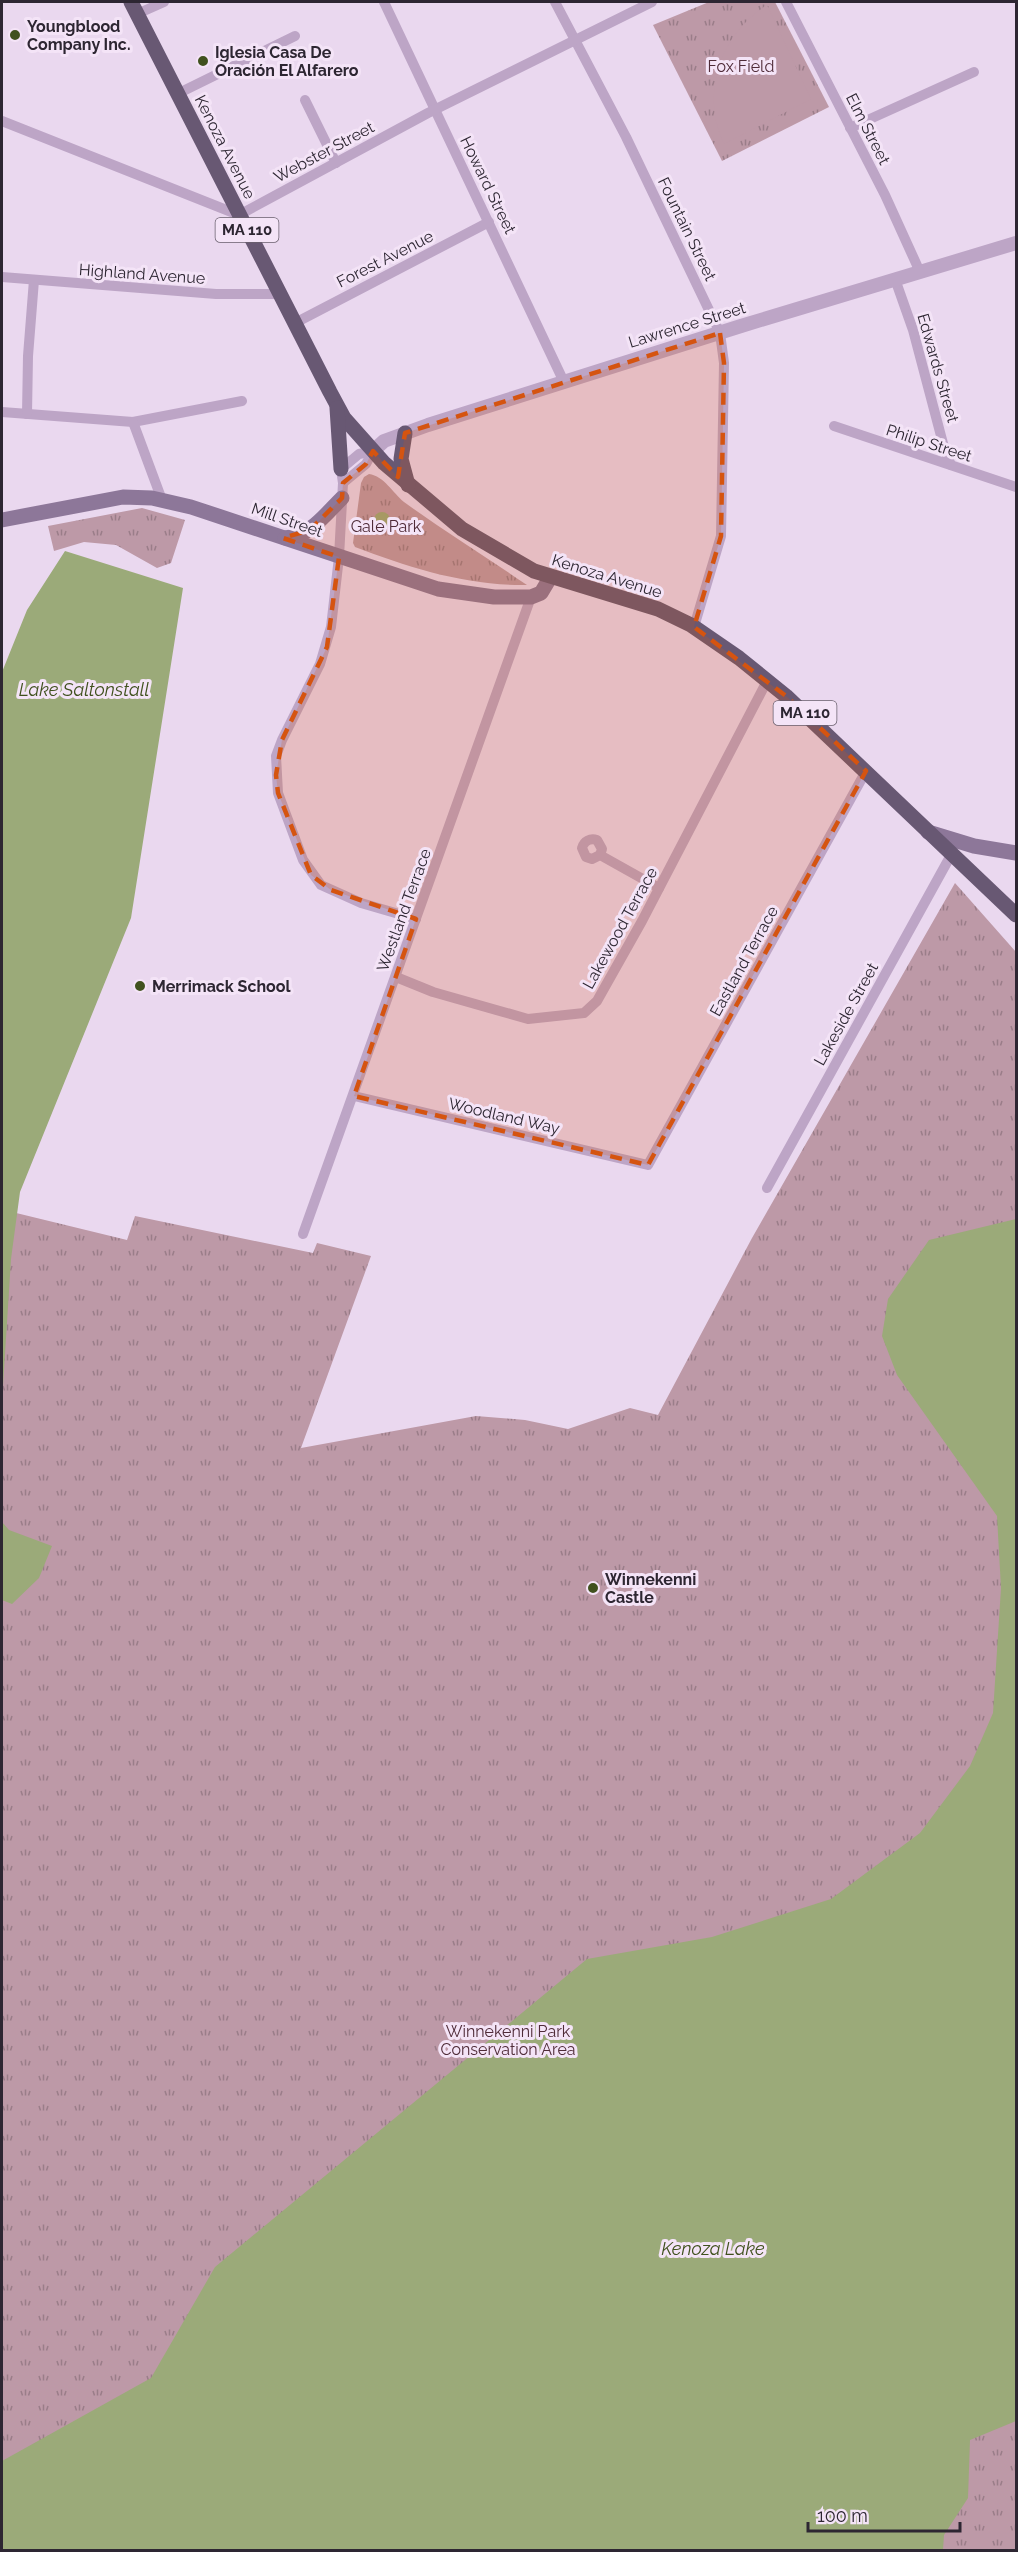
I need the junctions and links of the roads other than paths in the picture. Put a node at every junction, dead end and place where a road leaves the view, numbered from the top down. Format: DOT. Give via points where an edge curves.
graph roads {
  1 [pos="164,2"];
  2 [pos="384,2"];
  3 [pos="555,2"];
  4 [pos="652,2"];
  5 [pos="786,2"];
  6 [pos="134,8"];
  7 [pos="295,36"];
  8 [pos="574,40"];
  9 [pos="974,72"];
  10 [pos="177,94"];
  11 [pos="305,100"];
  12 [pos="436,110"];
  13 [pos="2,121"];
  14 [pos="850,128"];
  15 [pos="336,163"];
  16 [pos="239,215"];
  17 [pos="489,222"];
  18 [pos="1017,243"];
  19 [pos="920,272"];
  20 [pos="2,277"];
  21 [pos="895,279"];
  22 [pos="34,280"];
  23 [pos="280,294"];
  24 [pos="295,323"];
  25 [pos="720,333"];
  26 [pos="564,382"];
  27 [pos="242,401"];
  28 [pos="337,405"];
  29 [pos="2,412"];
  30 [pos="27,414"];
  31 [pos="133,422"];
  32 [pos="834,426"];
  33 [pos="405,433"];
  34 [pos="373,451"];
  35 [pos="951,465"];
  36 [pos="342,483"];
  37 [pos="408,485"];
  38 [pos="1017,487"];
  39 [pos="162,500"];
  40 [pos="2,520"];
  41 [pos="284,538"];
  42 [pos="339,557"];
  43 [pos="550,578"];
  44 [pos="531,597"];
  45 [pos="694,627"];
  46 [pos="767,681"];
  47 [pos="866,771"];
  48 [pos="928,832"];
  49 [pos="1017,853"];
  50 [pos="600,855"];
  51 [pos="951,855"];
  52 [pos="659,888"];
  53 [pos="1017,915"];
  54 [pos="416,919"];
  55 [pos="396,977"];
  56 [pos="354,1096"];
  57 [pos="648,1166"];
  58 [pos="767,1188"];
  59 [pos="303,1234"];
  1 -- 6 [label="street"];
  2 -- 12 [label="street, Howard Street"];
  3 -- 8 [label="street, Fountain Street"];
  4 -- 8 [label="street, Webster Street"];
  5 -- 14 [label="street, Elm Street"];
  6 -- 10 [label="main road, Kenoza Avenue / MA 110"];
  7 -- 10 [label="street"];
  8 -- 12 [label="street, Webster Street"];
  8 -- 25 [label="street, Fountain Street" via="626,137"];
  9 -- 14 [label="street"];
  10 -- 16 [label="main road, Kenoza Avenue / MA 110"];
  11 -- 15 [label="street"];
  12 -- 15 [label="street, Webster Street"];
  12 -- 17 [label="street, Howard Street"];
  13 -- 16 [label="street"];
  14 -- 19 [label="street, Elm Street"];
  15 -- 16 [label="street, Webster Street"];
  16 -- 23 [label="main road, Kenoza Avenue / MA 110"];
  17 -- 24 [label="street, Forest Avenue"];
  17 -- 26 [label="street, Howard Street"];
  18 -- 19 [label="street, Lawrence Street"];
  19 -- 21 [label="street, Lawrence Street"];
  20 -- 22 [label="street, Highland Avenue"];
  21 -- 25 [label="street, Lawrence Street"];
  21 -- 35 [label="street, Edwards Street"];
  22 -- 23 [label="street, Highland Avenue" via="216,294"];
  22 -- 30 [label="street"];
  23 -- 24 [label="main road, Kenoza Avenue / MA 110"];
  24 -- 28 [label="main road, Kenoza Avenue / MA 110"];
  25 -- 26 [label="street, Lawrence Street"];
  25 -- 45 [label="street, Fountain Street" via="724,363 721,537"];
  26 -- 33 [label="street, Lawrence Street"];
  27 -- 31 [label="street"];
  28 -- 34 [label="main road, Kenoza Avenue / MA 110"];
  28 -- 36 [label="main road"];
  29 -- 30 [label="street"];
  30 -- 31 [label="street"];
  31 -- 39 [label="street"];
  32 -- 35 [label="street, Philip Street"];
  33 -- 34 [label="street, Lawrence Street" via="384,441"];
  33 -- 37 [label="main road" via="401,459"];
  34 -- 36 [label="street" via="359,454"];
  34 -- 37 [label="main road, Kenoza Avenue / MA 110"];
  35 -- 38 [label="street, Philip Street"];
  36 -- 41 [label="main road" via="310,530"];
  36 -- 42 [label="street"];
  37 -- 43 [label="main road, Kenoza Avenue / MA 110" via="462,529"];
  39 -- 40 [label="main road, Mill Street" via="123,497"];
  39 -- 41 [label="main road, Mill Street"];
  41 -- 42 [label="main road, Mill Street"];
  42 -- 44 [label="main road, Mill Street" via="456,592"];
  42 -- 54 [label="street" via="327,647 276,756 278,793 303,860 321,885 361,903"];
  43 -- 44 [label="main road" via="541,593"];
  43 -- 45 [label="main road, Kenoza Avenue / MA 110" via="658,609"];
  44 -- 54 [label="street, Westland Terrace"];
  45 -- 46 [label="main road, Kenoza Avenue / MA 110"];
  46 -- 47 [label="main road, Kenoza Avenue / MA 110"];
  46 -- 52 [label="street, Lakewood Terrace"];
  47 -- 48 [label="main road, Kenoza Avenue / MA 110"];
  47 -- 57 [label="street, Eastland Terrace"];
  48 -- 49 [label="main road" via="974,846"];
  48 -- 51 [label="main road, Kenoza Avenue / MA 110"];
  50 -- 52 [label="street"];
  51 -- 53 [label="main road, Kenoza Avenue / MA 110"];
  51 -- 58 [label="street, Lakeside Street"];
  52 -- 55 [label="street, Lakewood Terrace" via="597,1001 584,1013 528,1019 433,992"];
  54 -- 55 [label="street, Westland Terrace"];
  55 -- 56 [label="street, Westland Terrace"];
  56 -- 57 [label="street, Woodland Way"];
  56 -- 59 [label="street, Westland Terrace"];
}
